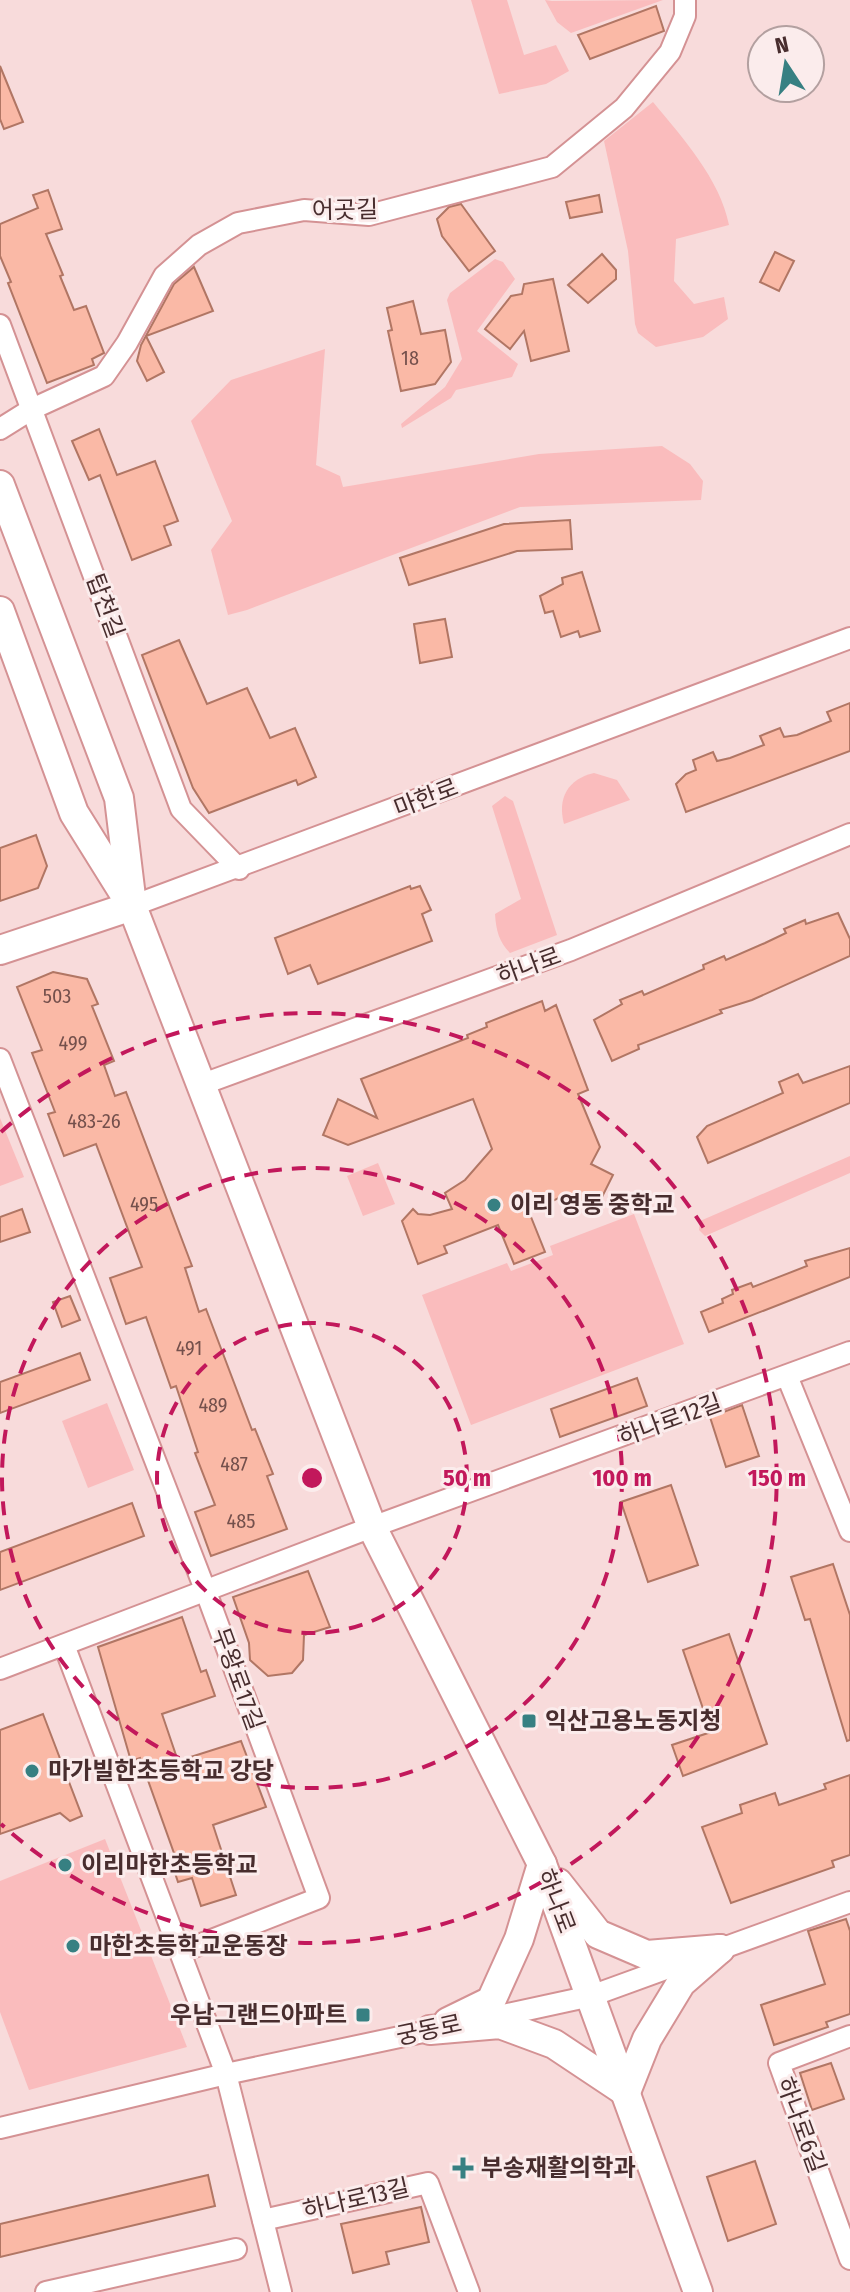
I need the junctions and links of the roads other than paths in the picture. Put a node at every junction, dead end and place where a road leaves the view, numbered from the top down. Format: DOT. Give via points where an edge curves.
graph roads {
  1 [pos="685,0"];
  2 [pos="0,325"];
  3 [pos="32,409"];
  4 [pos="0,429"];
  5 [pos="0,485"];
  6 [pos="0,611"];
  7 [pos="850,638"];
  8 [pos="850,834"];
  9 [pos="239,869"];
  10 [pos="132,906"];
  11 [pos="0,950"];
  12 [pos="0,1059"];
  13 [pos="203,1084"];
  14 [pos="850,1352"];
  15 [pos="787,1376"];
  16 [pos="372,1527"];
  17 [pos="850,1531"];
  18 [pos="206,1592"];
  19 [pos="64,1645"];
  20 [pos="0,1669"];
  21 [pos="542,1864"];
  22 [pos="850,1902"];
  23 [pos="720,1949"];
  24 [pos="181,1952"];
  25 [pos="591,1996"];
  26 [pos="430,2030"];
  27 [pos="850,2036"];
  28 [pos="226,2074"];
  29 [pos="626,2092"];
  30 [pos="0,2128"];
  31 [pos="263,2220"];
  32 [pos="236,2249"];
  33 [pos="850,2259"];
  34 [pos="46,2292"];
  35 [pos="281,2292"];
  36 [pos="469,2292"];
  37 [pos="698,2292"];
  1 -- 3 [label="street, 어곳길" via="685,16 670,52 624,108 552,167 369,215 304,210 238,223 199,245 164,276 104,376"];
  2 -- 3 [label="street, 탑천길"];
  3 -- 4 [label="street, 어곳길"];
  3 -- 9 [label="street, 탑천길" via="181,809"];
  5 -- 10 [label="street, 하나로" via="119,798"];
  6 -- 10 [label="street, 하나로" via="74,813"];
  7 -- 9 [label="street, 마한로"];
  8 -- 13 [label="street, 하나로" via="571,950"];
  9 -- 10 [label="street, 마한로"];
  10 -- 11 [label="street, 마한로"];
  10 -- 13 [label="street, 하나로"];
  12 -- 18 [label="street"];
  13 -- 16 [label="street, 하나로"];
  14 -- 15 [label="street, 하나로12길"];
  15 -- 16 [label="street, 하나로12길"];
  15 -- 17 [label="street"];
  16 -- 18 [label="street"];
  16 -- 21 [label="street, 하나로"];
  18 -- 19 [label="street"];
  18 -- 24 [label="street, 무왕로17길" via="319,1898"];
  19 -- 20 [label="street"];
  19 -- 24 [label="street"];
  21 -- 23 [label="street" via="598,1934 647,1955"];
  21 -- 25 [label="street, 하나로"];
  21 -- 26 [label="street" via="519,1939 491,2001"];
  22 -- 23 [label="street, 궁동로"];
  23 -- 25 [label="street, 궁동로"];
  23 -- 29 [label="street" via="681,1983 647,2039"];
  24 -- 28 [label="street"];
  25 -- 26 [label="street, 궁동로"];
  25 -- 29 [label="street, 하나로"];
  26 -- 28 [label="street, 궁동로"];
  26 -- 29 [label="street" via="500,2024 554,2044"];
  27 -- 33 [label="street, 하나로6길" via="779,2063"];
  28 -- 30 [label="street, 궁동로"];
  28 -- 31 [label="street"];
  29 -- 37 [label="street, 하나로"];
  31 -- 35 [label="street"];
  31 -- 36 [label="street, 하나로13길" via="428,2183"];
  32 -- 34 [label="street"];
}
